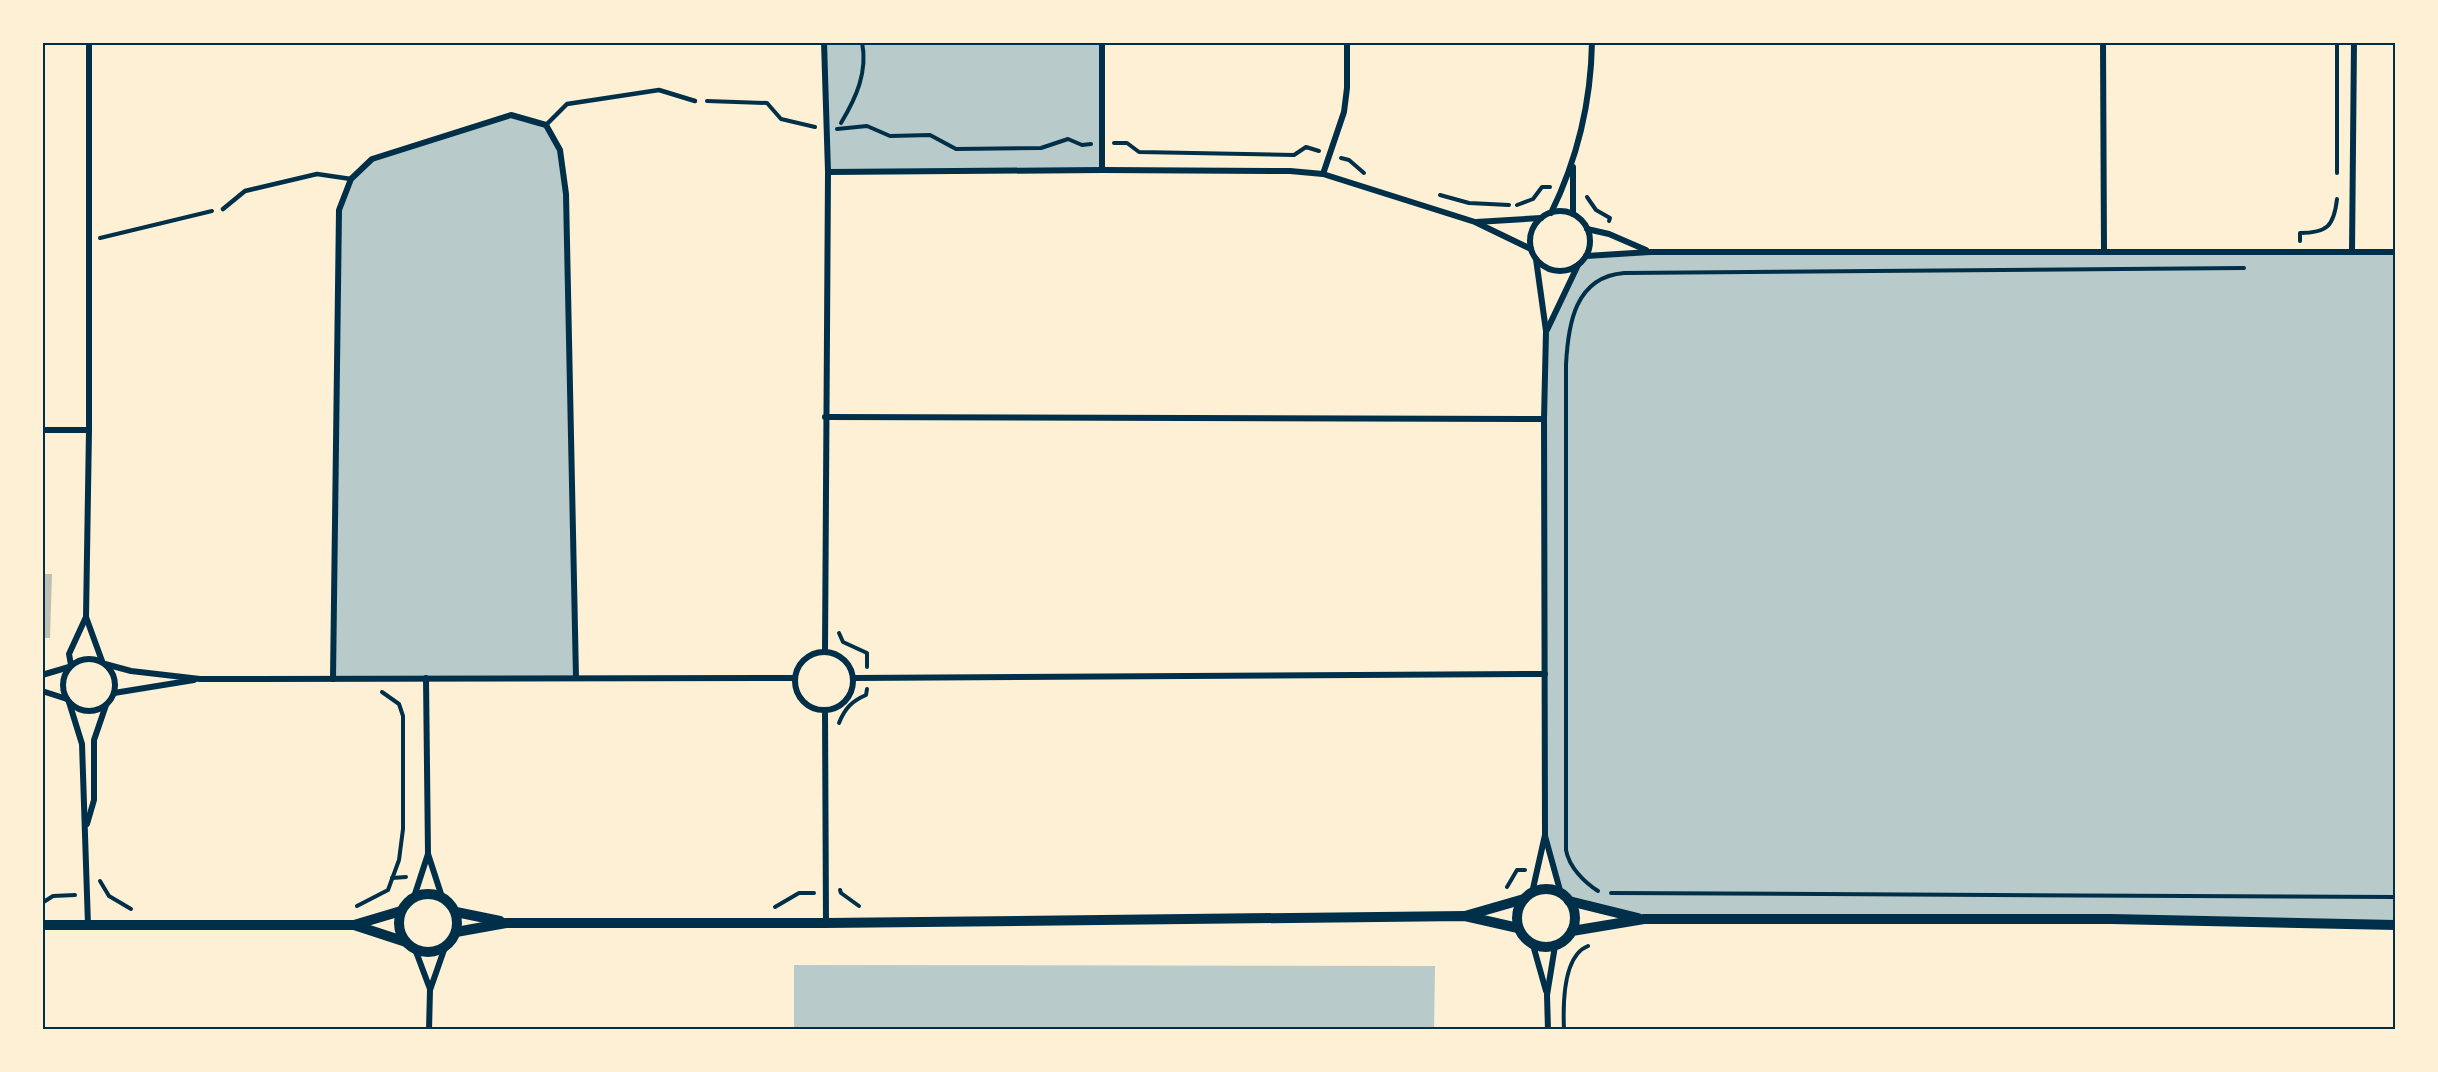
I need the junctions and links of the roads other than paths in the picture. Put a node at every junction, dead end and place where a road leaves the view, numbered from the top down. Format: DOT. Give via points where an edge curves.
graph roads {
  1 [pos="89,42"];
  2 [pos="824,42"];
  3 [pos="1102,42"];
  4 [pos="1347,42"];
  5 [pos="1592,42"];
  6 [pos="2103,42"];
  7 [pos="2354,42"];
  8 [pos="695,101"];
  9 [pos="546,125"];
  10 [pos="1573,164"];
  11 [pos="1102,170"];
  12 [pos="828,172"];
  13 [pos="1323,174"];
  14 [pos="351,179"];
  15 [pos="222,208"];
  16 [pos="1551,213"];
  17 [pos="1573,214"];
  18 [pos="1541,218"];
  19 [pos="1475,222"];
  20 [pos="1587,229"];
  21 [pos="1531,249"];
  22 [pos="1650,252"];
  23 [pos="2104,252"];
  24 [pos="2352,252"];
  25 [pos="2396,252"];
  26 [pos="1586,256"];
  27 [pos="1536,259"];
  28 [pos="1578,265"];
  29 [pos="1546,331"];
  30 [pos="825,417"];
  31 [pos="1544,419"];
  32 [pos="42,430"];
  33 [pos="89,430"];
  34 [pos="86,616"];
  35 [pos="825,652"];
  36 [pos="103,663"];
  37 [pos="70,666"];
  38 [pos="1545,674"];
  39 [pos="42,675"];
  40 [pos="200,678"];
  41 [pos="426,678"];
  42 [pos="576,678"];
  43 [pos="795,678"];
  44 [pos="853,678"];
  45 [pos="333,679"];
  46 [pos="42,692"];
  47 [pos="114,693"];
  48 [pos="68,701"];
  49 [pos="106,705"];
  50 [pos="825,710"];
  51 [pos="86,832"];
  52 [pos="1545,835"];
  53 [pos="428,854"];
  54 [pos="1528,896"];
  55 [pos="414,897"];
  56 [pos="442,897"];
  57 [pos="1565,897"];
  58 [pos="401,911"];
  59 [pos="456,912"];
  60 [pos="1465,916"];
  61 [pos="1644,920"];
  62 [pos="506,922"];
  63 [pos="826,923"];
  64 [pos="42,925"];
  65 [pos="88,925"];
  66 [pos="354,925"];
  67 [pos="2396,925"];
  68 [pos="1518,928"];
  69 [pos="1572,931"];
  70 [pos="456,932"];
  71 [pos="1533,945"];
  72 [pos="410,946"];
  73 [pos="1556,946"];
  74 [pos="445,947"];
  75 [pos="430,990"];
  76 [pos="1546,995"];
  77 [pos="429,1030"];
  78 [pos="1548,1030"];
  1 -- 33 [label="street"];
  2 -- 12 [label="street"];
  3 -- 11 [label="street"];
  4 -- 13 [label="street" via="1344,112"];
  5 -- 10 [label="street" via="1592,76"];
  6 -- 23 [label="street"];
  7 -- 24 [label="street"];
  8 -- 9 [label="lane" via="659,90 567,104"];
  9 -- 14 [label="street" via="511,115 372,159"];
  9 -- 42 [label="street" via="560,150 566,194"];
  10 -- 16 [label="street"];
  10 -- 17 [label="street"];
  11 -- 12 [label="street"];
  11 -- 13 [label="street"];
  12 -- 30 [label="street"];
  13 -- 19 [label="street"];
  14 -- 15 [label="lane" via="317,174 244,191"];
  14 -- 45 [label="street" via="339,210"];
  16 -- 17 [label="street"];
  16 -- 18 [label="street"];
  17 -- 20 [label="street"];
  18 -- 19 [label="street"];
  18 -- 21 [label="street" via="1532,232"];
  19 -- 21 [label="street"];
  20 -- 22 [label="street"];
  20 -- 26 [label="street" via="1590,238"];
  21 -- 27 [label="street"];
  22 -- 23 [label="street"];
  22 -- 26 [label="street"];
  23 -- 24 [label="street"];
  24 -- 25 [label="street"];
  26 -- 28 [label="street"];
  27 -- 28 [label="street" via="1561,271"];
  27 -- 29 [label="street"];
  28 -- 29 [label="street"];
  29 -- 31 [label="street"];
  30 -- 31 [label="street"];
  30 -- 35 [label="street"];
  31 -- 38 [label="street"];
  32 -- 33 [label="street"];
  33 -- 34 [label="street"];
  34 -- 36 [label="street"];
  34 -- 37 [label="street" via="69,654"];
  35 -- 43 [label="street" via="805,659"];
  35 -- 44 [label="street" via="844,660"];
  36 -- 37 [label="street" via="83,659"];
  36 -- 40 [label="street"];
  36 -- 47 [label="street" via="114,677"];
  37 -- 39 [label="street"];
  37 -- 48 [label="street" via="63,680"];
  38 -- 44 [label="street"];
  38 -- 52 [label="street"];
  40 -- 45 [label="street"];
  40 -- 47 [label="street"];
  41 -- 42 [label="street"];
  41 -- 45 [label="street"];
  41 -- 53 [label="street"];
  42 -- 43 [label="street"];
  43 -- 50 [label="street" via="799,697 806,705"];
  44 -- 50 [label="street" via="843,704"];
  46 -- 48 [label="street"];
  47 -- 49 [label="street"];
  48 -- 49 [label="street" via="87,711"];
  48 -- 51 [label="street" via="82,744"];
  49 -- 51 [label="street" via="94,740 94,800"];
  50 -- 63 [label="street"];
  51 -- 65 [label="street"];
  52 -- 54 [label="street"];
  52 -- 57 [label="street"];
  53 -- 55 [label="street"];
  53 -- 56 [label="street"];
  54 -- 57 [label="street" via="1542,890"];
  54 -- 60 [label="street"];
  54 -- 68 [label="street" via="1516,917"];
  55 -- 56 [label="street"];
  55 -- 58 [label="street"];
  56 -- 59 [label="street"];
  57 -- 61 [label="street"];
  57 -- 69 [label="street" via="1574,909"];
  58 -- 66 [label="street"];
  58 -- 72 [label="street" via="400,932"];
  59 -- 62 [label="street"];
  59 -- 70 [label="street"];
  60 -- 63 [label="street"];
  60 -- 68 [label="street"];
  61 -- 67 [label="street" via="2111,919"];
  61 -- 69 [label="street"];
  62 -- 63 [label="street"];
  62 -- 70 [label="street"];
  64 -- 65 [label="street"];
  65 -- 66 [label="street"];
  66 -- 72 [label="street"];
  68 -- 71 [label="street"];
  69 -- 73 [label="street"];
  70 -- 74 [label="street"];
  71 -- 73 [label="street"];
  71 -- 76 [label="street"];
  72 -- 74 [label="street" via="435,951"];
  72 -- 75 [label="street"];
  73 -- 76 [label="street"];
  74 -- 75 [label="street"];
  75 -- 77 [label="street"];
  76 -- 78 [label="street"];
}
